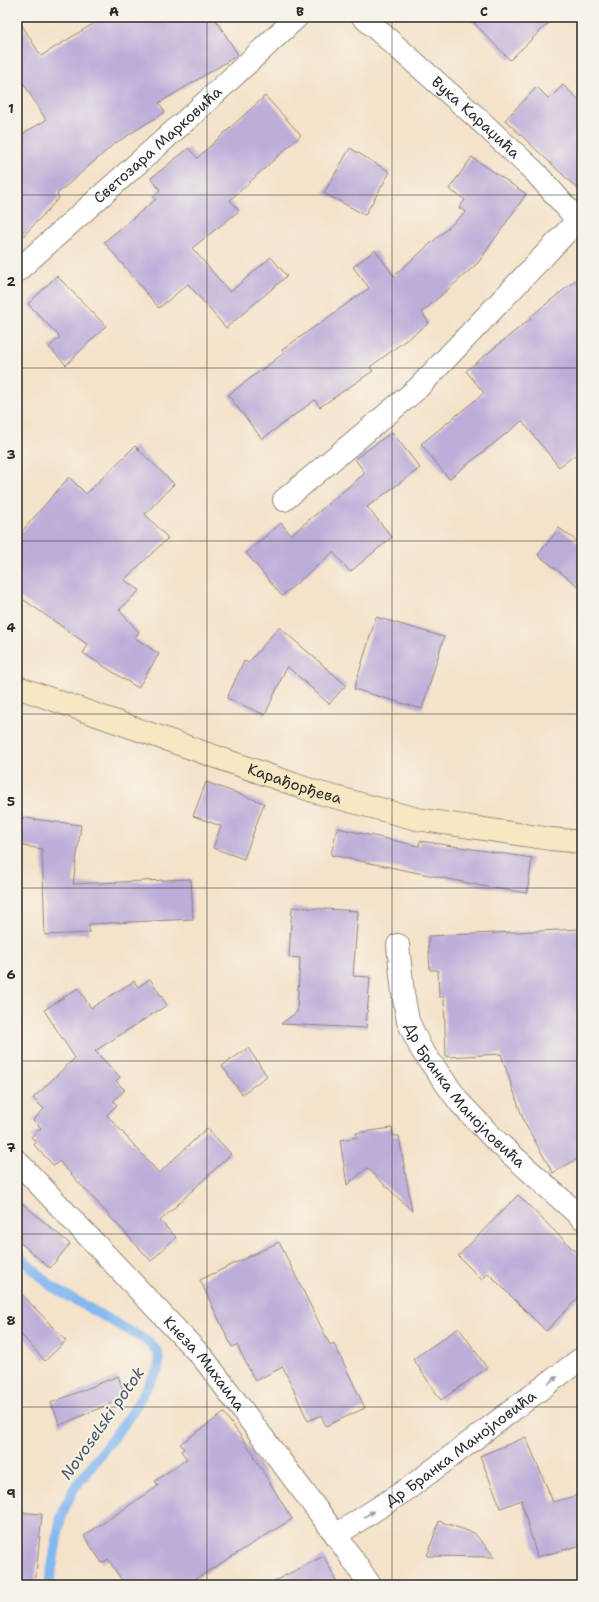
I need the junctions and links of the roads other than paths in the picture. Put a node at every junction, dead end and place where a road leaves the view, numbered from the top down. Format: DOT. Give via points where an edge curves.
graph roads {
  1 [pos="297,17"];
  2 [pos="363,17"];
  3 [pos="580,223"];
  4 [pos="17,271"];
  5 [pos="284,500"];
  6 [pos="17,687"];
  7 [pos="582,842"];
  8 [pos="398,945"];
  9 [pos="17,1161"];
  10 [pos="582,1218"];
  11 [pos="582,1358"];
  12 [pos="336,1535"];
  13 [pos="370,1585"];
  1 -- 4 [label="street, Светозара Марковића"];
  2 -- 3 [label="street, Вука Караџића" via="535,172"];
  3 -- 5 [label="street" via="418,389"];
  6 -- 7 [label="main road, Карађорђева" via="316,792 417,819"];
  8 -- 10 [label="street, Др Бранка Манојловића" via="402,993 408,1021 424,1054 460,1103 493,1138"];
  9 -- 12 [label="street, Кнеза Михаила" via="204,1359"];
  12 -- 11 [label="street, Др Бранка Манојловића, one-way" via="408,1488"];
  12 -- 13 [label="street, Кнеза Михаила"];
}
